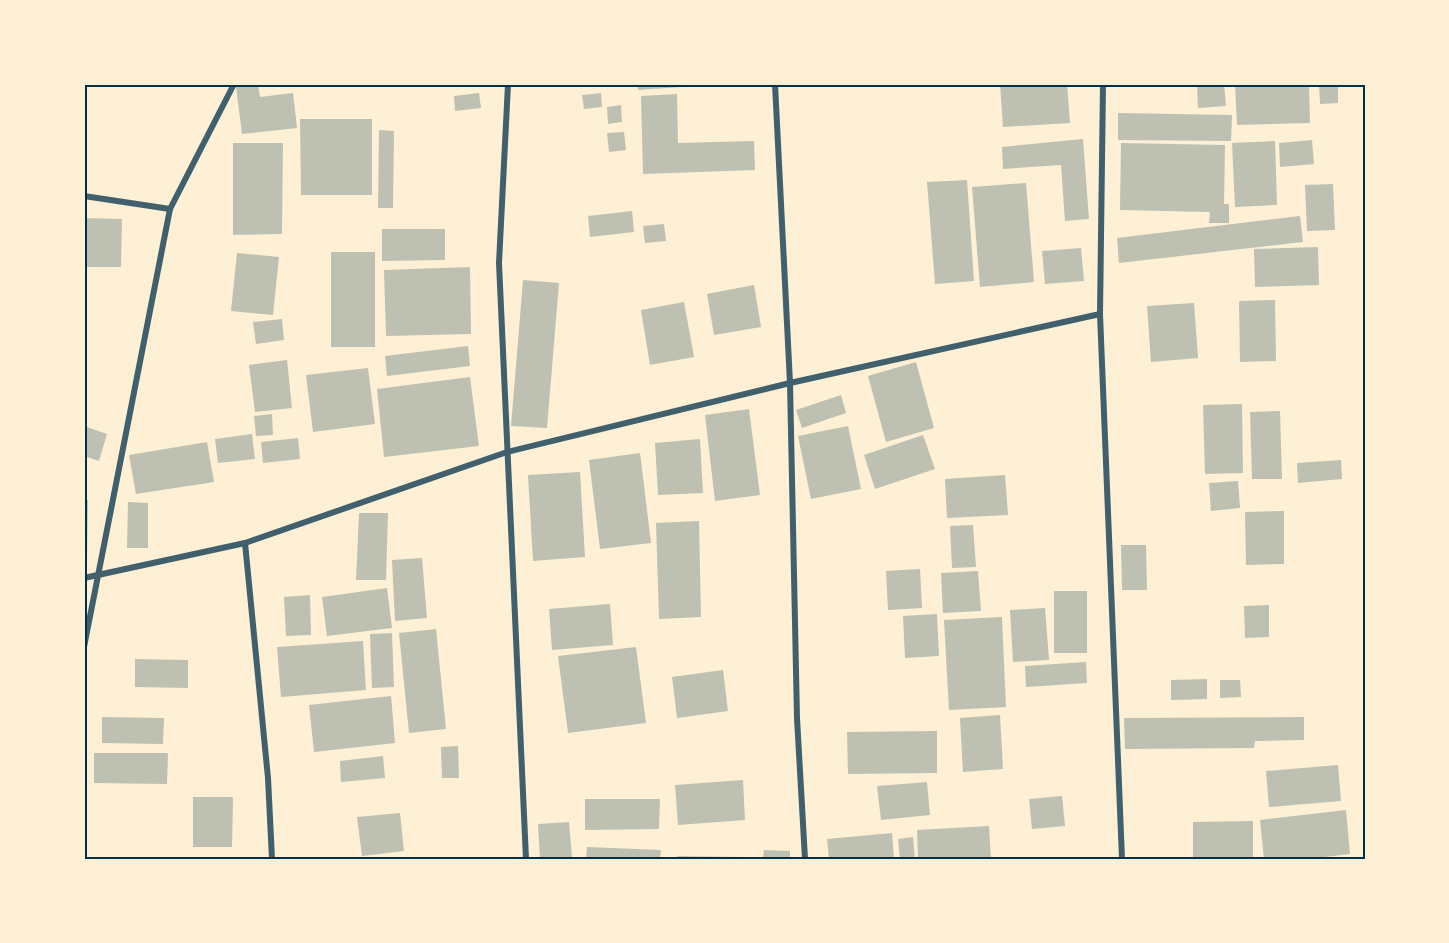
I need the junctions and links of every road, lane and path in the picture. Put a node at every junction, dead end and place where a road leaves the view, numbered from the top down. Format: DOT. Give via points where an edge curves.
graph roads {
  1 [pos="234,84"];
  2 [pos="508,84"];
  3 [pos="775,84"];
  4 [pos="1103,84"];
  5 [pos="84,196"];
  6 [pos="170,210"];
  7 [pos="1100,314"];
  8 [pos="790,383"];
  9 [pos="507,452"];
  10 [pos="245,543"];
  11 [pos="97,575"];
  12 [pos="84,578"];
  13 [pos="84,647"];
  14 [pos="272,859"];
  15 [pos="526,859"];
  16 [pos="805,859"];
  17 [pos="1122,859"];
  1 -- 6 [label="street"];
  2 -- 9 [label="street" via="498,263"];
  3 -- 8 [label="street"];
  4 -- 7 [label="street"];
  5 -- 6 [label="street"];
  6 -- 11 [label="street"];
  7 -- 8 [label="street"];
  7 -- 17 [label="street"];
  8 -- 9 [label="street"];
  8 -- 16 [label="street" via="797,718"];
  9 -- 10 [label="street"];
  9 -- 15 [label="street"];
  10 -- 11 [label="street"];
  10 -- 14 [label="street"];
  11 -- 12 [label="street"];
  11 -- 13 [label="street"];
}
